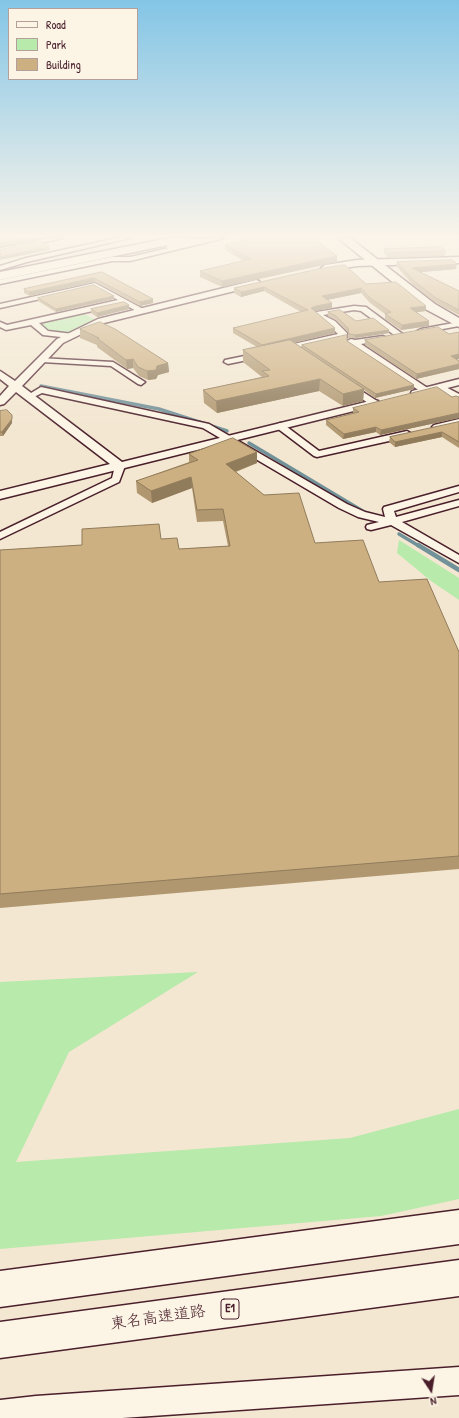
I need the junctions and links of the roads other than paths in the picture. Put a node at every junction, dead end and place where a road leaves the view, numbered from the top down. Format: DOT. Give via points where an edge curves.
graph roads {
  1 [pos="111,304"];
  2 [pos="131,304"];
  3 [pos="166,304"];
  4 [pos="427,304"];
  5 [pos="141,310"];
  6 [pos="33,322"];
  7 [pos="459,323"];
  8 [pos="0,324"];
  9 [pos="407,334"];
  10 [pos="344,335"];
  11 [pos="70,336"];
  12 [pos="353,343"];
  13 [pos="291,347"];
  14 [pos="304,355"];
  15 [pos="42,360"];
  16 [pos="228,362"];
  17 [pos="2,377"];
  18 [pos="141,382"];
  19 [pos="342,382"];
  20 [pos="459,382"];
  21 [pos="16,386"];
  22 [pos="440,387"];
  23 [pos="426,390"];
  24 [pos="30,396"];
  25 [pos="403,396"];
  26 [pos="459,398"];
  27 [pos="388,400"];
  28 [pos="0,402"];
  29 [pos="374,403"];
  30 [pos="459,422"];
  31 [pos="280,426"];
  32 [pos="429,429"];
  33 [pos="413,433"];
  34 [pos="229,439"];
  35 [pos="120,466"];
  36 [pos="459,489"];
  37 [pos="0,495"];
  38 [pos="459,503"];
  39 [pos="392,521"];
  40 [pos="371,527"];
  41 [pos="0,536"];
  42 [pos="459,560"];
  43 [pos="459,1227"];
  44 [pos="459,1278"];
  45 [pos="0,1289"];
  46 [pos="0,1340"];
  47 [pos="459,1381"];
  48 [pos="0,1414"];
  1 -- 6 [label="street"];
  2 -- 5 [label="street"];
  3 -- 5 [label="street"];
  4 -- 7 [label="main road"];
  5 -- 11 [label="street" via="101,321"];
  6 -- 8 [label="street" via="6,328"];
  6 -- 11 [label="street" via="46,333"];
  7 -- 9 [label="street"];
  9 -- 10 [label="street" via="363,309 316,314 332,323"];
  9 -- 12 [label="street"];
  10 -- 12 [label="street"];
  10 -- 13 [label="street"];
  11 -- 15 [label="street"];
  12 -- 23 [label="street"];
  13 -- 14 [label="street"];
  13 -- 16 [label="street"];
  15 -- 18 [label="street" via="113,364"];
  15 -- 21 [label="street"];
  17 -- 21 [label="street"];
  19 -- 29 [label="street"];
  20 -- 22 [label="street"];
  21 -- 24 [label="street"];
  21 -- 28 [label="street"];
  22 -- 23 [label="street"];
  22 -- 26 [label="street"];
  23 -- 25 [label="street"];
  24 -- 34 [label="street" via="41,390 86,399 206,426"];
  24 -- 35 [label="street"];
  27 -- 29 [label="street"];
  29 -- 31 [label="street"];
  30 -- 32 [label="street"];
  31 -- 33 [label="street" via="317,454"];
  31 -- 34 [label="street"];
  34 -- 35 [label="street"];
  34 -- 39 [label="street" via="362,515"];
  35 -- 37 [label="street"];
  35 -- 41 [label="street" via="116,480"];
  36 -- 39 [label="street" via="388,509"];
  38 -- 39 [label="street"];
  39 -- 40 [label="street"];
  39 -- 42 [label="street"];
  43 -- 45 [label="highway"];
  44 -- 46 [label="highway, 東名高速道路 / E1"];
  47 -- 48 [label="street"];
}
